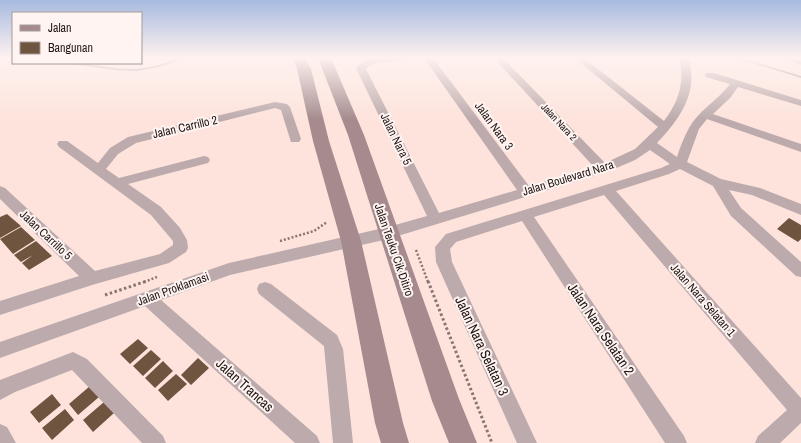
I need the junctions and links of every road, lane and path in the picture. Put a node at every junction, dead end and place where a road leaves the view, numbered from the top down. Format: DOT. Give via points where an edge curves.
graph roads {
  1 [pos="306,79"];
  2 [pos="333,79"];
  3 [pos="366,79"];
  4 [pos="443,79"];
  5 [pos="518,79"];
  6 [pos="605,79"];
  7 [pos="686,79"];
  8 [pos="722,79"];
  9 [pos="736,83"];
  10 [pos="801,103"];
  11 [pos="705,115"];
  12 [pos="665,127"];
  13 [pos="295,139"];
  14 [pos="63,144"];
  15 [pos="650,144"];
  16 [pos="801,148"];
  17 [pos="639,152"];
  18 [pos="204,160"];
  19 [pos="677,163"];
  20 [pos="603,169"];
  21 [pos="99,170"];
  22 [pos="117,183"];
  23 [pos="718,183"];
  24 [pos="606,189"];
  25 [pos="525,191"];
  26 [pos="0,192"];
  27 [pos="801,210"];
  28 [pos="525,215"];
  29 [pos="331,217"];
  30 [pos="435,219"];
  31 [pos="388,232"];
  32 [pos="350,241"];
  33 [pos="276,242"];
  34 [pos="801,271"];
  35 [pos="163,275"];
  36 [pos="92,278"];
  37 [pos="265,289"];
  38 [pos="104,295"];
  39 [pos="147,298"];
  40 [pos="0,308"];
  41 [pos="0,350"];
  42 [pos="0,391"];
  43 [pos="801,411"];
  44 [pos="0,434"];
  45 [pos="6,443"];
  46 [pos="156,443"];
  47 [pos="310,443"];
  48 [pos="343,443"];
  49 [pos="395,443"];
  50 [pos="463,443"];
  51 [pos="527,443"];
  52 [pos="677,443"];
  53 [pos="765,443"];
  1 -- 32 [label="main road"];
  2 -- 31 [label="main road, Jalan Teuku Cik Ditiro" via="356,134"];
  3 -- 30 [label="street, Jalan Nara 5"];
  4 -- 25 [label="street, Jalan Nara 3"];
  5 -- 20 [label="street, Jalan Nara 2"];
  6 -- 12 [label="street"];
  7 -- 12 [label="street, Jalan Boulevard Nara" via="687,85 675,115"];
  8 -- 9 [label="street"];
  9 -- 10 [label="street"];
  9 -- 11 [label="street"];
  11 -- 16 [label="street"];
  11 -- 19 [label="street" via="694,128"];
  12 -- 15 [label="street, Jalan Boulevard Nara"];
  13 -- 21 [label="street, Jalan Carrillo 2" via="286,109 275,105 132,140 114,151"];
  14 -- 21 [label="street"];
  15 -- 17 [label="street, Jalan Boulevard Nara"];
  15 -- 19 [label="street"];
  17 -- 19 [label="street"];
  17 -- 20 [label="street, Jalan Boulevard Nara"];
  18 -- 22 [label="street"];
  19 -- 23 [label="street"];
  19 -- 24 [label="street"];
  20 -- 25 [label="street, Jalan Boulevard Nara"];
  21 -- 22 [label="street"];
  22 -- 36 [label="street" via="156,211 180,240 181,248 164,259"];
  23 -- 27 [label="street" via="755,191"];
  23 -- 34 [label="street" via="736,212"];
  24 -- 28 [label="street"];
  24 -- 43 [label="street, Jalan Nara Selatan 1"];
  25 -- 30 [label="street, Jalan Boulevard Nara"];
  26 -- 36 [label="street, Jalan Carrillo 5"];
  28 -- 51 [label="street, Jalan Nara Selatan 3" via="451,238 442,247 444,262"];
  28 -- 52 [label="street, Jalan Nara Selatan 2"];
  29 -- 33 [label="path" via="314,231"];
  30 -- 31 [label="street, Jalan Boulevard Nara"];
  31 -- 32 [label="street, Jalan Proklamasi"];
  31 -- 50 [label="main road, Jalan Teuku Cik Ditiro"];
  32 -- 39 [label="street, Jalan Proklamasi" via="228,269"];
  32 -- 49 [label="main road"];
  35 -- 38 [label="path"];
  36 -- 40 [label="street"];
  37 -- 48 [label="street" via="331,341 334,349"];
  39 -- 41 [label="street, Jalan Proklamasi"];
  39 -- 47 [label="street, Jalan Trancas"];
  42 -- 46 [label="street" via="9,385 73,361 81,365"];
  43 -- 53 [label="street"];
  44 -- 45 [label="street"];
}
